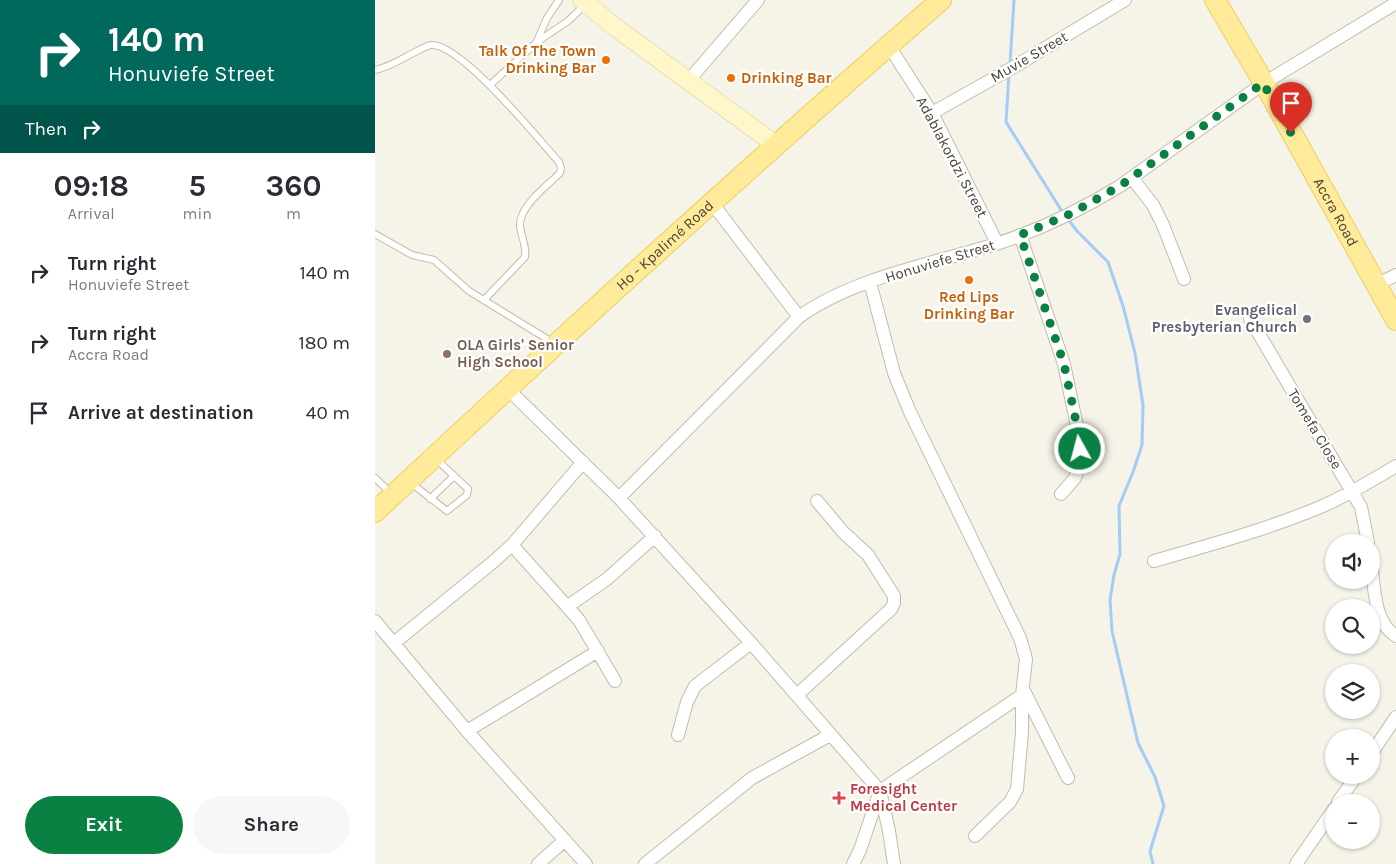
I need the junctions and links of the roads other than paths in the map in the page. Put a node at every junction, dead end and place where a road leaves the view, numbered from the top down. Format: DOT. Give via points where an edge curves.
graph roads {
  1 [pos="559,0"];
  2 [pos="758,0"];
  3 [pos="941,0"];
  4 [pos="1125,0"];
  5 [pos="1215,0"];
  6 [pos="584,2"];
  7 [pos="1396,3"];
  8 [pos="537,42"];
  9 [pos="889,46"];
  10 [pos="375,70"];
  11 [pos="689,80"];
  12 [pos="1263,83"];
  13 [pos="489,85"];
  14 [pos="932,113"];
  15 [pos="776,145"];
  16 [pos="1132,178"];
  17 [pos="713,203"];
  18 [pos="375,234"];
  19 [pos="1020,235"];
  20 [pos="997,244"];
  21 [pos="1396,275"];
  22 [pos="1184,279"];
  23 [pos="870,282"];
  24 [pos="1375,285"];
  25 [pos="484,300"];
  26 [pos="799,317"];
  27 [pos="1249,320"];
  28 [pos="1396,320"];
  29 [pos="555,344"];
  30 [pos="507,388"];
  31 [pos="434,457"];
  32 [pos="583,462"];
  33 [pos="1396,466"];
  34 [pos="454,476"];
  35 [pos="375,478"];
  36 [pos="408,481"];
  37 [pos="1353,491"];
  38 [pos="1061,494"];
  39 [pos="393,495"];
  40 [pos="619,498"];
  41 [pos="431,500"];
  42 [pos="817,501"];
  43 [pos="375,512"];
  44 [pos="1366,534"];
  45 [pos="655,536"];
  46 [pos="512,545"];
  47 [pos="1154,561"];
  48 [pos="1375,589"];
  49 [pos="568,606"];
  50 [pos="375,621"];
  51 [pos="1396,636"];
  52 [pos="751,643"];
  53 [pos="394,644"];
  54 [pos="598,651"];
  55 [pos="615,681"];
  56 [pos="1022,692"];
  57 [pos="797,695"];
  58 [pos="1036,715"];
  59 [pos="1396,717"];
  60 [pos="467,731"];
  61 [pos="1023,732"];
  62 [pos="678,735"];
  63 [pos="830,735"];
  64 [pos="1380,741"];
  65 [pos="1068,778"];
  66 [pos="880,791"];
  67 [pos="1325,822"];
  68 [pos="975,836"];
  69 [pos="565,840"];
  70 [pos="538,864"];
  71 [pos="586,864"];
  72 [pos="645,864"];
  73 [pos="853,864"];
  74 [pos="894,864"];
  75 [pos="1296,864"];
  1 -- 8 [label="lane"];
  2 -- 11 [label="street"];
  3 -- 9 [label="main road, Ho - Kpalimé Road"];
  4 -- 14 [label="street, Muvie Street"];
  5 -- 12 [label="main road, Accra Road"];
  6 -- 8 [label="lane" via="568,21"];
  6 -- 11 [label="main road"];
  7 -- 12 [label="street, Honuviefe Street"];
  8 -- 13 [label="lane"];
  9 -- 14 [label="street, Adablakordzi Street"];
  9 -- 15 [label="main road, Ho - Kpalimé Road"];
  10 -- 13 [label="lane" via="429,45 439,46 449,50"];
  11 -- 15 [label="main road"];
  12 -- 16 [label="street, Honuviefe Street"];
  12 -- 24 [label="main road, Accra Road"];
  13 -- 25 [label="lane" via="561,168 560,173 525,208 520,227 525,257"];
  14 -- 20 [label="street, Adablakordzi Street"];
  15 -- 17 [label="main road, Ho - Kpalimé Road"];
  16 -- 19 [label="street, Honuviefe Street" via="1098,200"];
  16 -- 22 [label="street" via="1153,205"];
  17 -- 26 [label="street"];
  17 -- 29 [label="main road, Ho - Kpalimé Road"];
  18 -- 25 [label="lane" via="412,255 434,260"];
  19 -- 20 [label="street, Honuviefe Street"];
  19 -- 38 [label="street" via="1064,364 1079,436 1080,461 1075,478"];
  20 -- 23 [label="street, Honuviefe Street"];
  21 -- 24 [label="street"];
  23 -- 26 [label="street, Honuviefe Street" via="826,300"];
  23 -- 56 [label="street" via="895,373 910,412 1020,638 1026,659"];
  24 -- 28 [label="main road, Accra Road"];
  25 -- 29 [label="lane"];
  26 -- 40 [label="street, Honuviefe Street"];
  27 -- 37 [label="street, Tomefa Close"];
  29 -- 30 [label="main road, Ho - Kpalimé Road"];
  30 -- 31 [label="main road, Ho - Kpalimé Road"];
  30 -- 32 [label="street"];
  31 -- 34 [label="lane"];
  31 -- 36 [label="main road, Ho - Kpalimé Road"];
  32 -- 40 [label="street"];
  32 -- 46 [label="street"];
  33 -- 37 [label="street"];
  34 -- 41 [label="lane"];
  34 -- 41 [label="lane" via="468,489 467,495 448,511"];
  35 -- 39 [label="lane"];
  36 -- 39 [label="main road, Ho - Kpalimé Road"];
  36 -- 41 [label="lane"];
  37 -- 44 [label="street, Tomefa Close" via="1361,507"];
  37 -- 47 [label="street" via="1291,519"];
  39 -- 43 [label="main road, Ho - Kpalimé Road"];
  40 -- 45 [label="street"];
  42 -- 57 [label="street" via="868,555 894,596 894,603"];
  45 -- 49 [label="street" via="607,578"];
  45 -- 52 [label="street"];
  46 -- 49 [label="street"];
  46 -- 53 [label="street"];
  48 -- 51 [label="street" via="1381,619"];
  49 -- 54 [label="street"];
  50 -- 53 [label="street"];
  52 -- 57 [label="street"];
  52 -- 62 [label="street" via="695,686"];
  53 -- 60 [label="street"];
  54 -- 55 [label="street"];
  54 -- 60 [label="street"];
  56 -- 58 [label="street"];
  56 -- 61 [label="street"];
  56 -- 66 [label="street"];
  57 -- 63 [label="street"];
  58 -- 61 [label="street"];
  58 -- 65 [label="street"];
  59 -- 64 [label="street"];
  60 -- 69 [label="street"];
  61 -- 68 [label="street" via="1017,789 1010,802"];
  63 -- 66 [label="street"];
  63 -- 72 [label="street" via="752,778"];
  66 -- 73 [label="street"];
  66 -- 74 [label="street"];
  67 -- 75 [label="street"];
  69 -- 70 [label="street"];
  69 -- 71 [label="street"];
}
